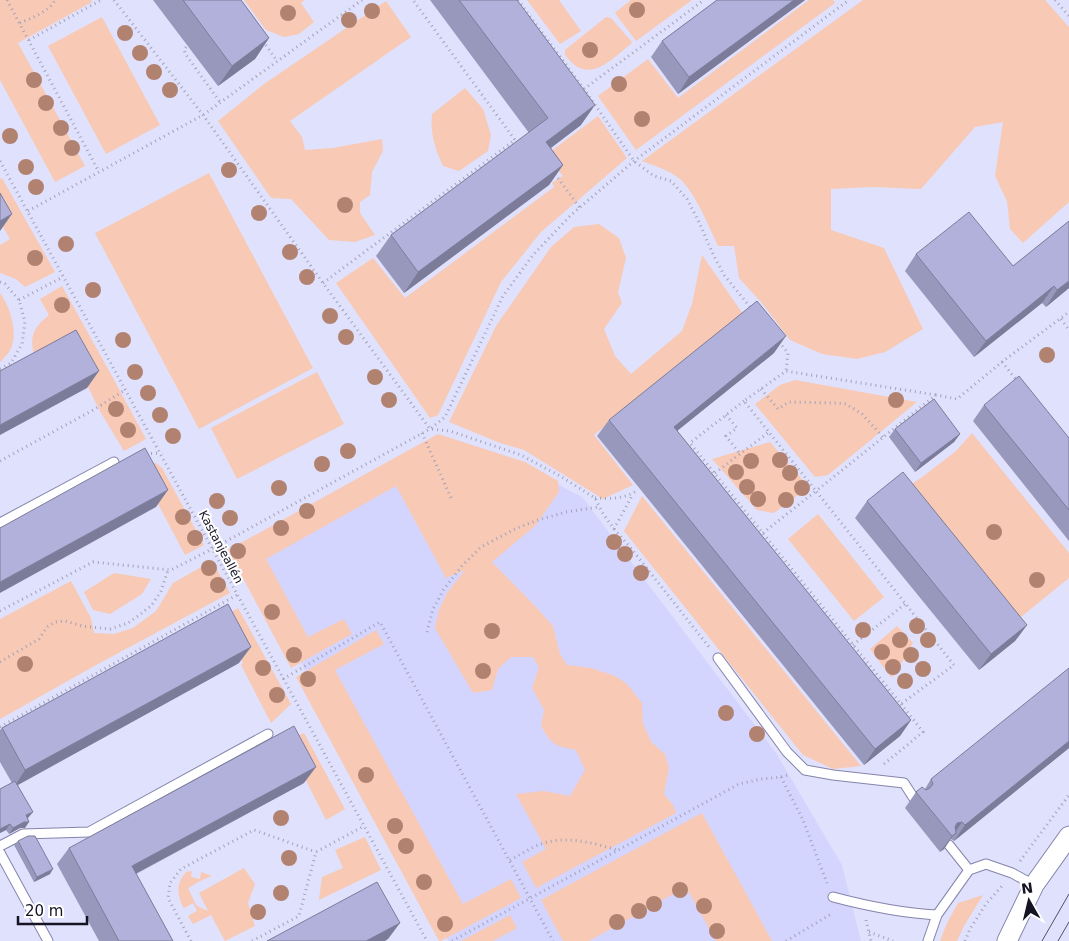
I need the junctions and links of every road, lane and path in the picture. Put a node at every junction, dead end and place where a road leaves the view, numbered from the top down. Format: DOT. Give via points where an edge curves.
graph roads {
  1 [pos="7,0"];
  2 [pos="54,0"];
  3 [pos="100,0"];
  4 [pos="114,0"];
  5 [pos="362,0"];
  6 [pos="413,0"];
  7 [pos="518,0"];
  8 [pos="704,0"];
  9 [pos="849,0"];
  10 [pos="1055,0"];
  11 [pos="1069,16"];
  12 [pos="20,24"];
  13 [pos="261,38"];
  14 [pos="29,40"];
  15 [pos="186,46"];
  16 [pos="278,60"];
  17 [pos="584,89"];
  18 [pos="220,102"];
  19 [pos="202,115"];
  20 [pos="515,140"];
  21 [pos="521,142"];
  22 [pos="634,161"];
  23 [pos="1,164"];
  24 [pos="550,168"];
  25 [pos="99,172"];
  26 [pos="580,208"];
  27 [pos="28,211"];
  28 [pos="63,277"];
  29 [pos="0,282"];
  30 [pos="323,283"];
  31 [pos="19,300"];
  32 [pos="753,310"];
  33 [pos="1069,312"];
  34 [pos="1061,318"];
  35 [pos="1069,330"];
  36 [pos="776,339"];
  37 [pos="1002,362"];
  38 [pos="0,369"];
  39 [pos="786,371"];
  40 [pos="1020,384"];
  41 [pos="761,389"];
  42 [pos="125,390"];
  43 [pos="936,395"];
  44 [pos="744,401"];
  45 [pos="726,415"];
  46 [pos="430,429"];
  47 [pos="769,432"];
  48 [pos="422,433"];
  49 [pos="883,437"];
  50 [pos="159,453"];
  51 [pos="740,454"];
  52 [pos="0,461"];
  53 [pos="114,462"];
  54 [pos="715,473"];
  55 [pos="638,490"];
  56 [pos="816,490"];
  57 [pos="633,493"];
  58 [pos="595,498"];
  59 [pos="452,500"];
  60 [pos="599,507"];
  61 [pos="0,523"];
  62 [pos="614,529"];
  63 [pos="763,533"];
  64 [pos="212,549"];
  65 [pos="168,570"];
  66 [pos="237,595"];
  67 [pos="905,604"];
  68 [pos="0,612"];
  69 [pos="426,632"];
  70 [pos="853,645"];
  71 [pos="718,658"];
  72 [pos="0,662"];
  73 [pos="283,678"];
  74 [pos="901,704"];
  75 [pos="0,727"];
  76 [pos="268,734"];
  77 [pos="805,770"];
  78 [pos="781,776"];
  79 [pos="865,779"];
  80 [pos="1069,796"];
  81 [pos="915,800"];
  82 [pos="364,826"];
  83 [pos="1069,836"];
  84 [pos="949,845"];
  85 [pos="0,846"];
  86 [pos="618,851"];
  87 [pos="316,852"];
  88 [pos="0,853"];
  89 [pos="510,860"];
  90 [pos="1022,860"];
  91 [pos="970,870"];
  92 [pos="1034,885"];
  93 [pos="1000,888"];
  94 [pos="833,897"];
  95 [pos="530,898"];
  96 [pos="937,914"];
  97 [pos="869,932"];
  98 [pos="48,941"];
  99 [pos="191,941"];
  100 [pos="252,941"];
  101 [pos="426,941"];
  102 [pos="452,941"];
  103 [pos="553,941"];
  104 [pos="786,941"];
  105 [pos="893,941"];
  106 [pos="928,941"];
  107 [pos="965,941"];
  108 [pos="1007,941"];
  1 -- 12 [label="path"];
  2 -- 12 [label="path" via="46,10"];
  3 -- 14 [label="path"];
  4 -- 19 [label="path"];
  5 -- 16 [label="path"];
  6 -- 20 [label="path"];
  7 -- 17 [label="path"];
  8 -- 17 [label="path"];
  9 -- 22 [label="path"];
  10 -- 11 [label="path"];
  12 -- 14 [label="path"];
  13 -- 16 [label="path"];
  14 -- 25 [label="path"];
  15 -- 18 [label="path" via="186,55"];
  16 -- 18 [label="path"];
  17 -- 22 [label="path"];
  18 -- 19 [label="path"];
  19 -- 25 [label="path"];
  19 -- 30 [label="path"];
  20 -- 21 [label="path"];
  20 -- 30 [label="path"];
  22 -- 26 [label="path"];
  22 -- 32 [label="path" via="654,176 671,181 687,199 724,275"];
  23 -- 27 [label="path, Kastanjeallén"];
  24 -- 26 [label="path"];
  25 -- 27 [label="path"];
  26 -- 46 [label="path" via="533,255 504,296 445,417"];
  27 -- 28 [label="path, Kastanjeallén"];
  28 -- 31 [label="path"];
  28 -- 42 [label="path, Kastanjeallén"];
  29 -- 31 [label="path"];
  30 -- 46 [label="path"];
  31 -- 38 [label="path" via="25,322 22,344 11,363"];
  33 -- 34 [label="path"];
  34 -- 35 [label="path"];
  34 -- 37 [label="path"];
  36 -- 39 [label="path" via="788,353"];
  37 -- 40 [label="path"];
  37 -- 43 [label="path" via="957,399"];
  39 -- 41 [label="path"];
  39 -- 43 [label="path"];
  41 -- 44 [label="path"];
  41 -- 49 [label="path" via="778,409 789,402 846,404 862,414"];
  42 -- 50 [label="path, Kastanjeallén"];
  42 -- 52 [label="path"];
  43 -- 49 [label="path"];
  44 -- 45 [label="path"];
  44 -- 47 [label="path"];
  45 -- 51 [label="path" via="737,428 726,436"];
  45 -- 54 [label="path" via="690,443"];
  46 -- 48 [label="path"];
  46 -- 58 [label="path" via="450,431 521,455"];
  47 -- 51 [label="path"];
  47 -- 56 [label="path"];
  48 -- 59 [label="path"];
  48 -- 64 [label="path"];
  49 -- 56 [label="path"];
  50 -- 53 [label="path" via="126,457"];
  50 -- 64 [label="path, Kastanjeallén"];
  51 -- 54 [label="path"];
  53 -- 61 [label="lane"];
  54 -- 63 [label="path"];
  55 -- 57 [label="path"];
  56 -- 63 [label="path"];
  56 -- 67 [label="path"];
  57 -- 58 [label="path" via="617,499"];
  57 -- 62 [label="path"];
  58 -- 60 [label="path"];
  60 -- 62 [label="path"];
  60 -- 69 [label="path" via="538,520 481,547 444,589"];
  62 -- 71 [label="path"];
  63 -- 70 [label="path"];
  64 -- 65 [label="path"];
  64 -- 66 [label="path, Kastanjeallén"];
  65 -- 68 [label="path" via="93,562"];
  65 -- 72 [label="path" via="161,591 152,604 128,623 110,629 55,622 39,639"];
  66 -- 73 [label="path, Kastanjeallén"];
  66 -- 75 [label="path"];
  67 -- 70 [label="path"];
  67 -- 74 [label="path" via="954,665"];
  70 -- 74 [label="path"];
  71 -- 77 [label="lane" via="787,752"];
  73 -- 82 [label="path, Kastanjeallén"];
  73 -- 89 [label="path" via="380,622"];
  74 -- 79 [label="path" via="923,732"];
  76 -- 85 [label="lane" via="89,832 23,834"];
  77 -- 78 [label="path"];
  77 -- 79 [label="lane"];
  78 -- 86 [label="path" via="739,784"];
  78 -- 94 [label="path" via="803,820"];
  79 -- 81 [label="lane" via="904,783"];
  80 -- 90 [label="path"];
  82 -- 87 [label="path"];
  82 -- 101 [label="path, Kastanjeallén"];
  83 -- 92 [label="street"];
  84 -- 91 [label="lane"];
  86 -- 89 [label="path" via="561,840 541,844"];
  86 -- 95 [label="path"];
  87 -- 99 [label="path" via="254,830 181,870 170,884 168,898"];
  87 -- 100 [label="path" via="299,916"];
  88 -- 98 [label="lane"];
  89 -- 95 [label="path"];
  91 -- 92 [label="lane" via="986,864"];
  91 -- 96 [label="lane"];
  92 -- 108 [label="street"];
  93 -- 107 [label="path" via="986,904"];
  94 -- 96 [label="lane" via="909,913"];
  94 -- 104 [label="path" via="833,913"];
  95 -- 102 [label="path"];
  95 -- 103 [label="path"];
  96 -- 106 [label="lane"];
  97 -- 105 [label="path"];
}
